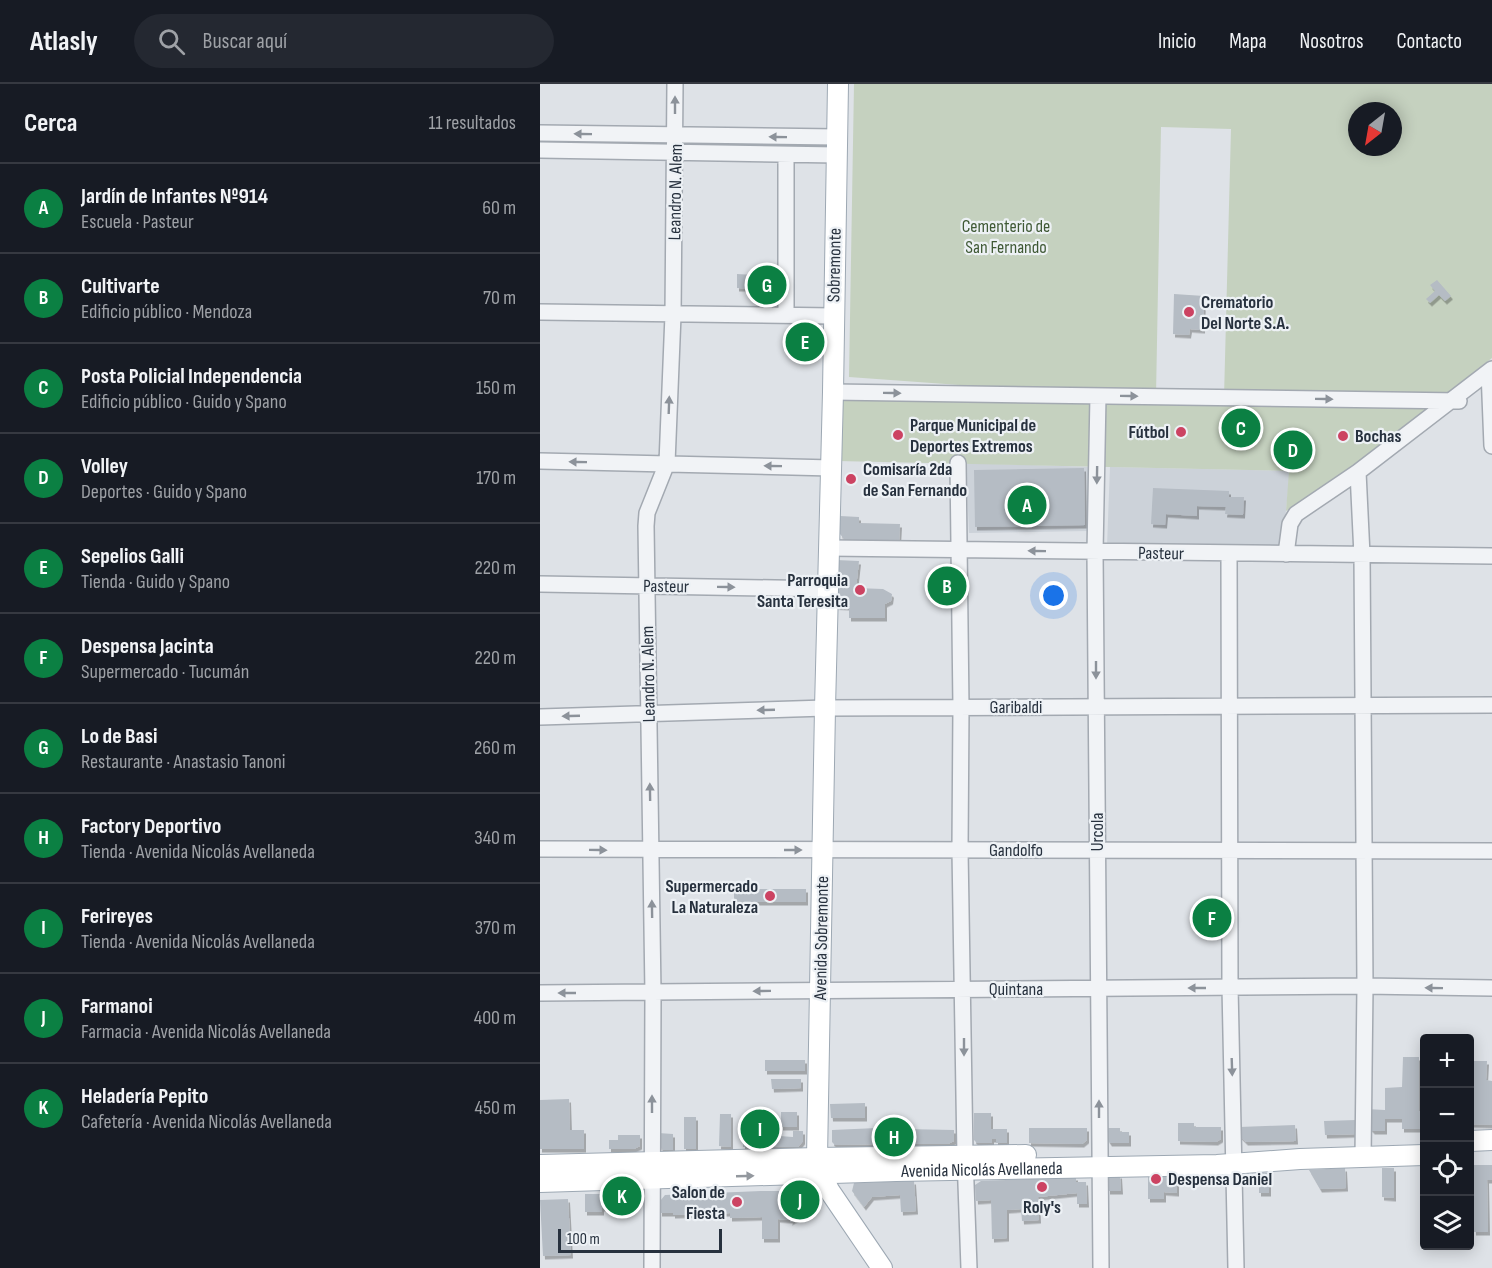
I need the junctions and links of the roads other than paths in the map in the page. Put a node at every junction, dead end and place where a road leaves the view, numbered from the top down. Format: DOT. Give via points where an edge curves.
graph roads {
  1 [pos="675,84"];
  2 [pos="838,84"];
  3 [pos="540,133"];
  4 [pos="675,135"];
  5 [pos="837,146"];
  6 [pos="540,150"];
  7 [pos="675,153"];
  8 [pos="786,155"];
  9 [pos="540,312"];
  10 [pos="673,315"];
  11 [pos="786,315"];
  12 [pos="833,315"];
  13 [pos="1491,374"];
  14 [pos="833,392"];
  15 [pos="1098,396"];
  16 [pos="1454,401"];
  17 [pos="1492,446"];
  18 [pos="540,461"];
  19 [pos="958,463"];
  20 [pos="667,464"];
  21 [pos="832,468"];
  22 [pos="1358,477"];
  23 [pos="829,548"];
  24 [pos="959,550"];
  25 [pos="1095,552"];
  26 [pos="1229,554"];
  27 [pos="1286,554"];
  28 [pos="1362,555"];
  29 [pos="1492,556"];
  30 [pos="540,584"];
  31 [pos="647,586"];
  32 [pos="828,589"];
  33 [pos="1363,704"];
  34 [pos="1229,705"];
  35 [pos="1492,705"];
  36 [pos="1096,706"];
  37 [pos="961,707"];
  38 [pos="825,708"];
  39 [pos="649,714"];
  40 [pos="540,717"];
  41 [pos="540,849"];
  42 [pos="651,850"];
  43 [pos="822,850"];
  44 [pos="960,850"];
  45 [pos="1097,850"];
  46 [pos="1230,850"];
  47 [pos="1364,850"];
  48 [pos="1492,851"];
  49 [pos="1365,986"];
  50 [pos="1230,987"];
  51 [pos="1098,988"];
  52 [pos="1492,988"];
  53 [pos="964,989"];
  54 [pos="820,991"];
  55 [pos="540,993"];
  56 [pos="653,993"];
  57 [pos="1492,1140"];
  58 [pos="1474,1141"];
  59 [pos="1420,1144"];
  60 [pos="1363,1152"];
  61 [pos="1492,1152"];
  62 [pos="1474,1153"];
  63 [pos="1420,1155"];
  64 [pos="1234,1158"];
  65 [pos="1100,1161"];
  66 [pos="965,1163"];
  67 [pos="540,1165"];
  68 [pos="819,1166"];
  69 [pos="652,1171"];
  70 [pos="540,1182"];
  71 [pos="652,1268"];
  72 [pos="882,1268"];
  73 [pos="969,1268"];
  74 [pos="1101,1268"];
  75 [pos="1236,1268"];
  4 -- 1 [label="street, Leandro N. Alem, one-way"];
  2 -- 5 [label="main road, Sobremonte"];
  4 -- 3 [label="street, one-way"];
  5 -- 4 [label="street, one-way"];
  4 -- 7 [label="street, Leandro N. Alem"];
  5 -- 8 [label="street"];
  5 -- 12 [label="main road, Sobremonte"];
  6 -- 7 [label="street"];
  7 -- 8 [label="street"];
  7 -- 10 [label="street, Leandro N. Alem"];
  8 -- 11 [label="street"];
  9 -- 10 [label="street"];
  10 -- 11 [label="street"];
  20 -- 10 [label="street, Leandro N. Alem, one-way"];
  11 -- 12 [label="street"];
  12 -- 14 [label="main road, Sobremonte"];
  13 -- 16 [label="street"];
  13 -- 17 [label="street"];
  14 -- 15 [label="street, one-way"];
  14 -- 21 [label="main road, Sobremonte"];
  15 -- 16 [label="street, one-way"];
  15 -- 25 [label="street, Urcola, one-way"];
  16 -- 22 [label="street"];
  20 -- 18 [label="street, one-way"];
  19 -- 24 [label="street"];
  21 -- 20 [label="street, one-way"];
  20 -- 31 [label="street, Leandro N. Alem" via="647,513"];
  21 -- 23 [label="main road, Sobremonte"];
  22 -- 27 [label="street" via="1296,514 1290,524"];
  22 -- 28 [label="street"];
  23 -- 24 [label="street, Pasteur"];
  23 -- 32 [label="main road, Sobremonte"];
  25 -- 24 [label="street, Pasteur, one-way"];
  24 -- 37 [label="street"];
  25 -- 26 [label="street, Pasteur"];
  25 -- 36 [label="street, Urcola, one-way"];
  26 -- 27 [label="street, Pasteur"];
  26 -- 34 [label="street"];
  27 -- 28 [label="street, Pasteur"];
  28 -- 29 [label="street, Pasteur"];
  28 -- 33 [label="street"];
  30 -- 31 [label="street, Pasteur"];
  31 -- 32 [label="street, Pasteur, one-way"];
  31 -- 39 [label="street, Leandro N. Alem"];
  32 -- 38 [label="main road, Avenida Sobremonte"];
  33 -- 34 [label="street, Garibaldi"];
  33 -- 35 [label="street, Garibaldi"];
  33 -- 47 [label="street"];
  34 -- 36 [label="street, Garibaldi"];
  34 -- 46 [label="street"];
  36 -- 37 [label="street, Garibaldi"];
  36 -- 45 [label="street, Urcola"];
  37 -- 38 [label="street, Garibaldi"];
  37 -- 44 [label="street"];
  38 -- 39 [label="street, Garibaldi, one-way"];
  38 -- 43 [label="main road, Avenida Sobremonte"];
  39 -- 40 [label="street, Garibaldi, one-way"];
  42 -- 39 [label="street, Leandro N. Alem, one-way"];
  41 -- 42 [label="street, Gandolfo, one-way"];
  42 -- 43 [label="street, Gandolfo, one-way"];
  56 -- 42 [label="street, Leandro N. Alem, one-way"];
  43 -- 44 [label="street, Gandolfo"];
  43 -- 54 [label="main road, Avenida Sobremonte"];
  44 -- 45 [label="street, Gandolfo"];
  44 -- 53 [label="street"];
  45 -- 46 [label="street, Gandolfo"];
  45 -- 51 [label="street, Urcola"];
  46 -- 47 [label="street, Gandolfo"];
  46 -- 50 [label="street"];
  47 -- 48 [label="street, Gandolfo"];
  47 -- 49 [label="street"];
  49 -- 50 [label="street, Quintana"];
  52 -- 49 [label="street, Quintana, one-way"];
  49 -- 60 [label="street"];
  50 -- 51 [label="street, Quintana, one-way"];
  50 -- 64 [label="street, one-way"];
  51 -- 53 [label="street, Quintana"];
  65 -- 51 [label="street, Urcola, one-way"];
  53 -- 54 [label="street, Quintana"];
  53 -- 66 [label="street, one-way"];
  54 -- 56 [label="street, Quintana, one-way"];
  54 -- 68 [label="main road, Avenida Sobremonte"];
  56 -- 55 [label="street, Quintana, one-way"];
  69 -- 56 [label="street, Leandro N. Alem, one-way"];
  57 -- 58 [label="main road"];
  59 -- 60 [label="main road, Avenida Nicolás Avellaneda"];
  60 -- 63 [label="main road, Avenida Nicolás Avellaneda"];
  60 -- 64 [label="main road, Avenida Nicolás Avellaneda"];
  61 -- 62 [label="main road"];
  64 -- 65 [label="main road, Avenida Nicolás Avellaneda"];
  64 -- 75 [label="street"];
  65 -- 66 [label="main road, Avenida Nicolás Avellaneda"];
  65 -- 74 [label="street, Urcola"];
  66 -- 68 [label="main road, Avenida Nicolás Avellaneda"];
  66 -- 73 [label="street"];
  67 -- 69 [label="main road, Avenida Nicolás Avellaneda"];
  68 -- 69 [label="main road, Avenida Nicolás Avellaneda"];
  68 -- 72 [label="main road, Avenida Sobremonte" via="829,1190"];
  69 -- 70 [label="main road, Avenida Nicolás Avellaneda"];
  69 -- 71 [label="street, Leandro N. Alem"];
}
